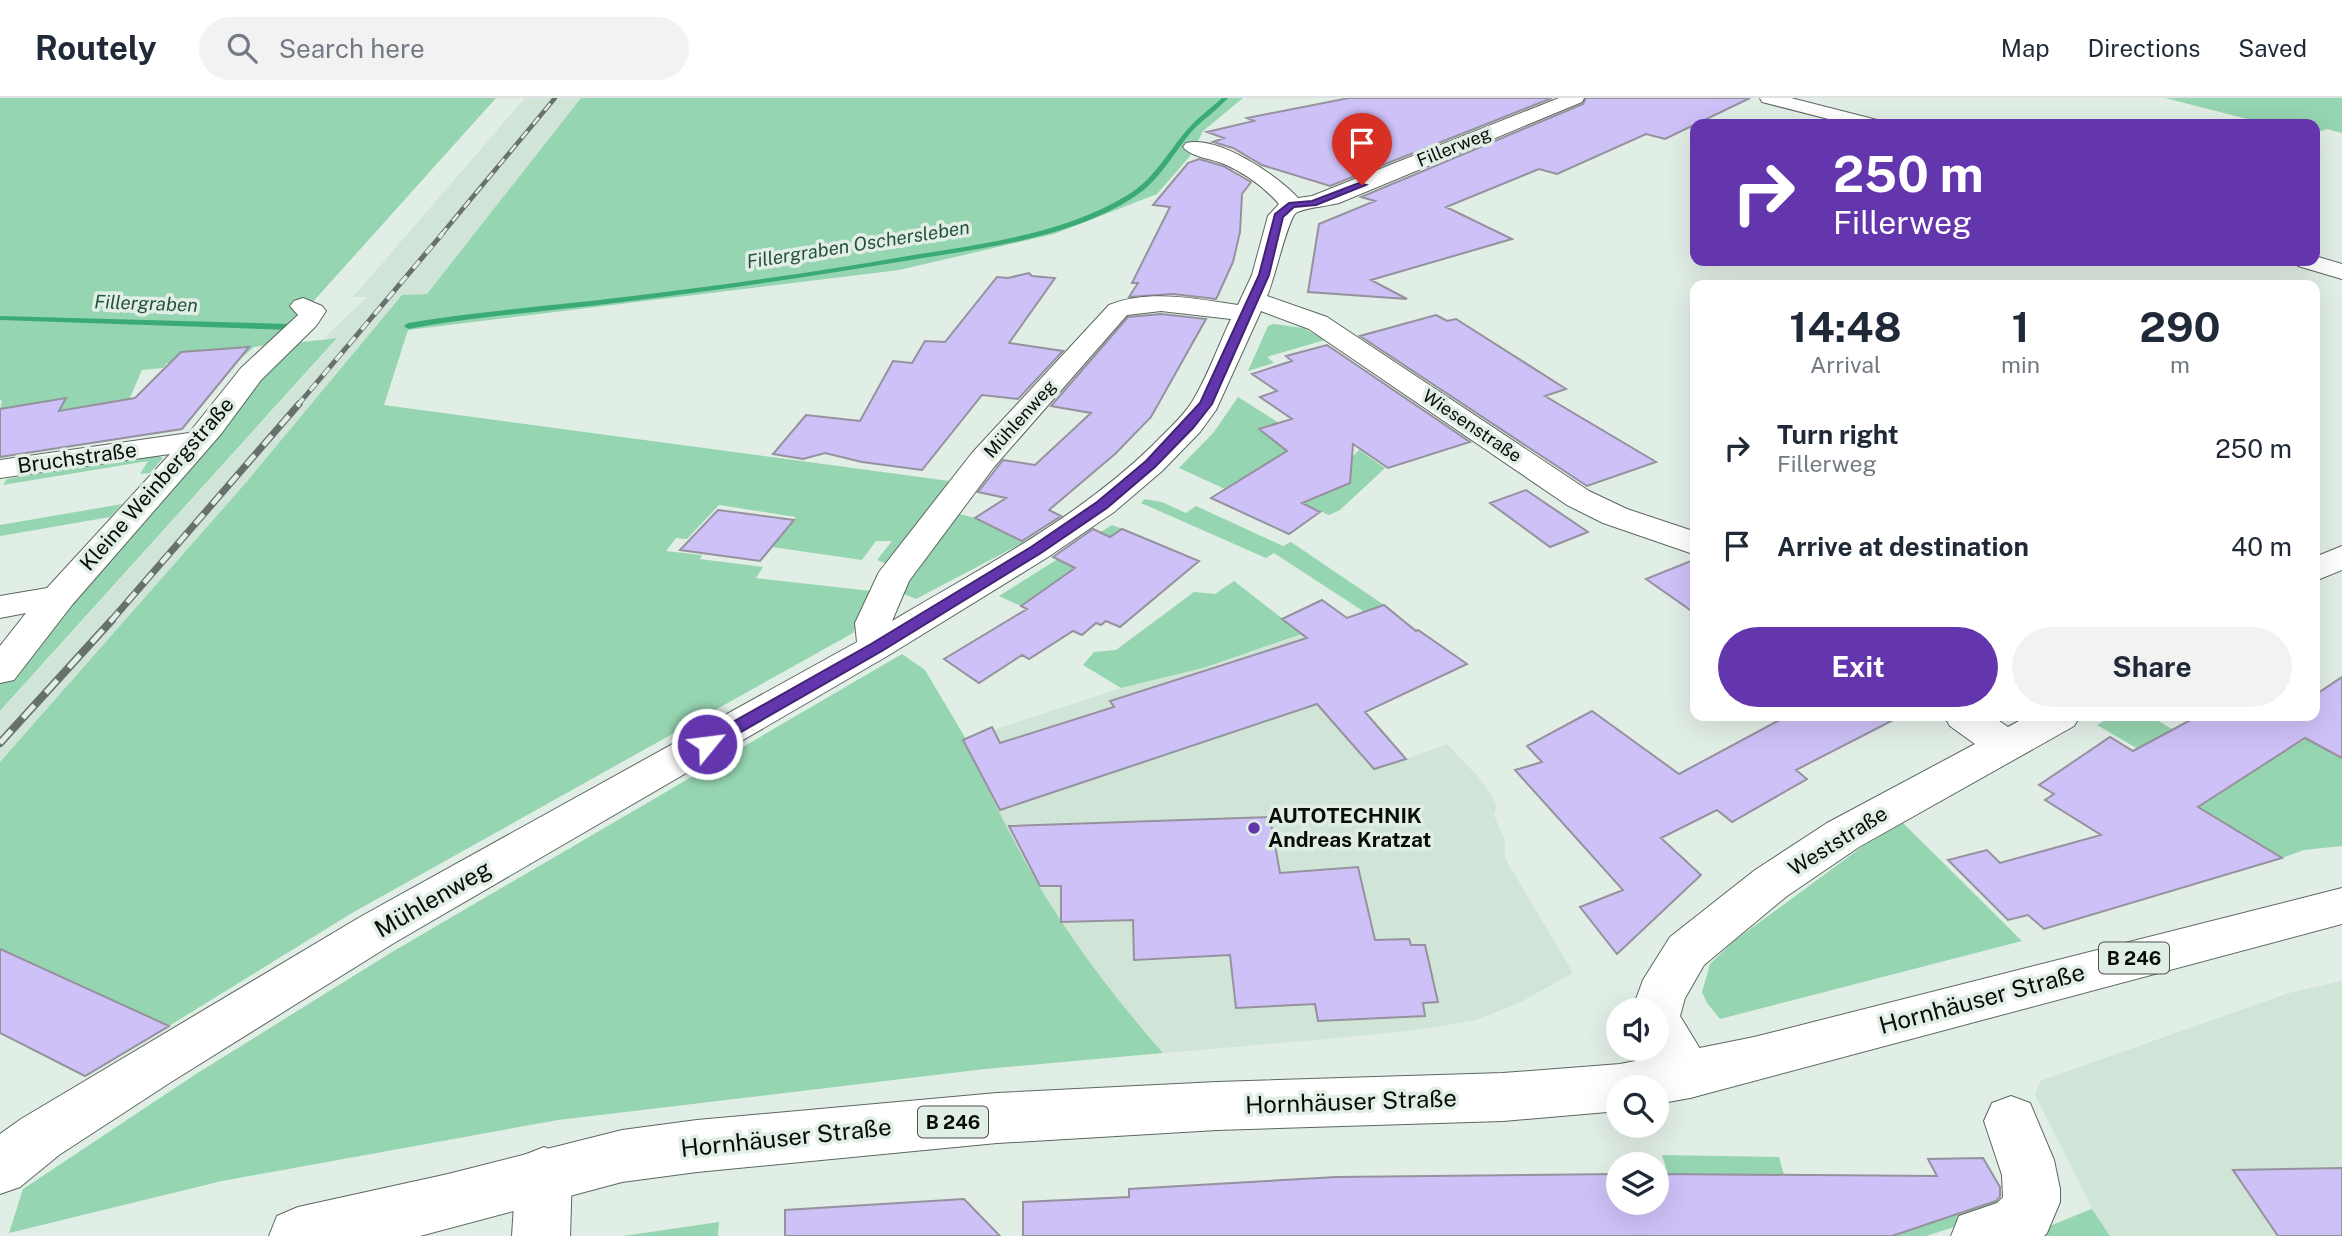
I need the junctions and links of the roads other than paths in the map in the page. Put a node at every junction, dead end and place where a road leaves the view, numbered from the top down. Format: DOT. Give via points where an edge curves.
graph roads {
  1 [pos="1575,98"];
  2 [pos="1769,98"];
  3 [pos="1851,119"];
  4 [pos="1193,147"];
  5 [pos="1292,205"];
  6 [pos="2320,265"];
  7 [pos="2342,272"];
  8 [pos="303,306"];
  9 [pos="1250,307"];
  10 [pos="196,441"];
  11 [pos="0,469"];
  12 [pos="1690,542"];
  13 [pos="2342,556"];
  14 [pos="2320,568"];
  15 [pos="58,597"];
  16 [pos="0,607"];
  17 [pos="876,647"];
  18 [pos="0,671"];
  19 [pos="1971,721"];
  20 [pos="2051,721"];
  21 [pos="2006,746"];
  22 [pos="2342,906"];
  23 [pos="1660,998"];
  24 [pos="1669,1045"];
  25 [pos="1690,1075"];
  26 [pos="1669,1079"];
  27 [pos="1606,1088"];
  28 [pos="2011,1121"];
  29 [pos="0,1168"];
  30 [pos="544,1174"];
  31 [pos="298,1236"];
  32 [pos="541,1236"];
  33 [pos="1980,1236"];
  1 -- 5 [label="street, Fillerweg" via="1331,198"];
  2 -- 3 [label="street"];
  4 -- 5 [label="street" via="1256,171"];
  5 -- 9 [label="street, Mühlenweg" via="1279,216 1264,275"];
  6 -- 7 [label="street"];
  8 -- 10 [label="street, Kleine Weinbergstraße" via="313,311 307,320 251,374"];
  9 -- 12 [label="street, Wiesenstraße" via="1318,323 1578,498"];
  9 -- 17 [label="street, Mühlenweg" via="1206,404 1151,464 1036,550"];
  9 -- 17 [label="street, Mühlenweg" via="1147,303 1118,310 983,460 892,580 873,623"];
  10 -- 11 [label="street, Bruchstraße"];
  10 -- 15 [label="street, Kleine Weinbergstraße"];
  13 -- 14 [label="street"];
  15 -- 16 [label="street"];
  15 -- 18 [label="street, Kleine Weinbergstraße"];
  17 -- 29 [label="street, Mühlenweg" via="377,930 152,1066"];
  19 -- 21 [label="street"];
  20 -- 21 [label="street, Weststraße"];
  21 -- 23 [label="street, Weststraße" via="1843,835 1771,883 1687,951"];
  22 -- 25 [label="street, Hornhäuser Straße / B 246"];
  24 -- 25 [label="street"];
  25 -- 26 [label="street, Hornhäuser Straße / B 246"];
  27 -- 30 [label="street, Hornhäuser Straße / B 246" via="1503,1097 997,1118 697,1146 622,1156"];
  28 -- 33 [label="street" via="2034,1193 2017,1223"];
  30 -- 31 [label="street, Hornhäuser Straße / B 246" via="448,1202"];
  30 -- 32 [label="street"];
}
